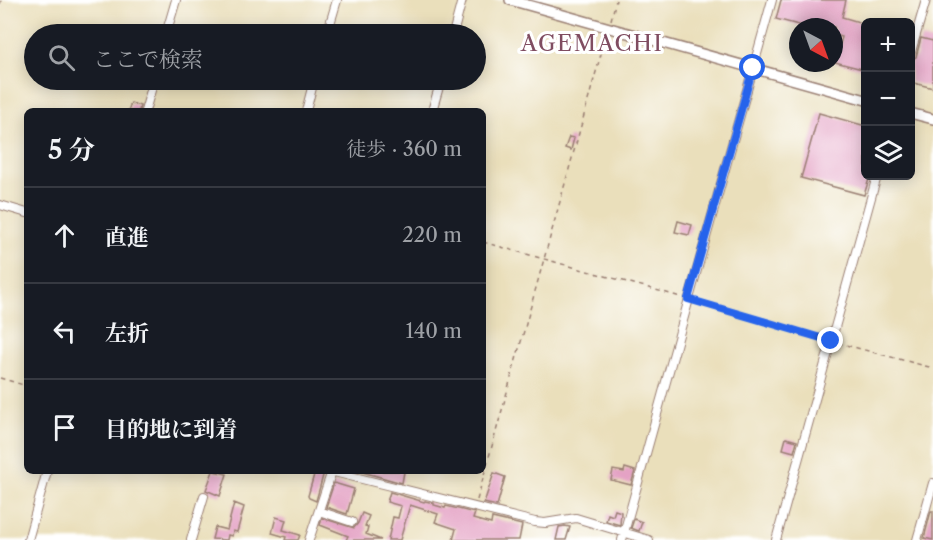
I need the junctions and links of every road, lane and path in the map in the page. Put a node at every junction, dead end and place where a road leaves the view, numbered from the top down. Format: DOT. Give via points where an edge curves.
graph roads {
  1 [pos="1,0"];
  2 [pos="176,0"];
  3 [pos="337,0"];
  4 [pos="462,0"];
  5 [pos="510,0"];
  6 [pos="616,0"];
  7 [pos="772,0"];
  8 [pos="926,0"];
  9 [pos="0,5"];
  10 [pos="169,24"];
  11 [pos="330,24"];
  12 [pos="456,24"];
  13 [pos="608,29"];
  14 [pos="915,38"];
  15 [pos="753,68"];
  16 [pos="151,90"];
  17 [pos="311,90"];
  18 [pos="438,90"];
  19 [pos="861,99"];
  20 [pos="146,108"];
  21 [pos="307,108"];
  22 [pos="433,108"];
  23 [pos="915,114"];
  24 [pos="933,119"];
  25 [pos="876,180"];
  26 [pos="0,205"];
  27 [pos="24,212"];
  28 [pos="486,243"];
  29 [pos="544,260"];
  30 [pos="688,299"];
  31 [pos="831,341"];
  32 [pos="933,368"];
  33 [pos="0,378"];
  34 [pos="24,385"];
  35 [pos="486,467"];
  36 [pos="46,474"];
  37 [pos="331,474"];
  38 [pos="344,474"];
  39 [pos="484,474"];
  40 [pos="933,483"];
  41 [pos="204,496"];
  42 [pos="475,506"];
  43 [pos="319,511"];
  44 [pos="352,522"];
  45 [pos="623,536"];
  46 [pos="28,540"];
  47 [pos="191,540"];
  48 [pos="309,540"];
  49 [pos="649,540"];
  50 [pos="776,540"];
  51 [pos="917,540"];
  1 -- 9 [label="path"];
  2 -- 10 [label="street"];
  3 -- 11 [label="street"];
  4 -- 12 [label="street"];
  5 -- 13 [label="main road"];
  6 -- 13 [label="path"];
  7 -- 15 [label="street"];
  8 -- 14 [label="street"];
  13 -- 15 [label="main road"];
  13 -- 29 [label="path"];
  15 -- 19 [label="main road"];
  15 -- 30 [label="street"];
  16 -- 20 [label="street"];
  17 -- 21 [label="street"];
  18 -- 22 [label="street"];
  23 -- 24 [label="main road"];
  25 -- 31 [label="street"];
  26 -- 27 [label="street"];
  28 -- 29 [label="path"];
  29 -- 30 [label="path"];
  29 -- 35 [label="path"];
  30 -- 31 [label="path"];
  30 -- 45 [label="street"];
  31 -- 32 [label="path"];
  31 -- 50 [label="street"];
  33 -- 34 [label="path"];
  36 -- 46 [label="street"];
  37 -- 43 [label="street"];
  38 -- 42 [label="street"];
  39 -- 42 [label="path"];
  40 -- 51 [label="street"];
  41 -- 47 [label="street"];
  42 -- 45 [label="street" via="535,522 576,518"];
  43 -- 44 [label="street"];
  43 -- 48 [label="street"];
  45 -- 49 [label="street"];
}
